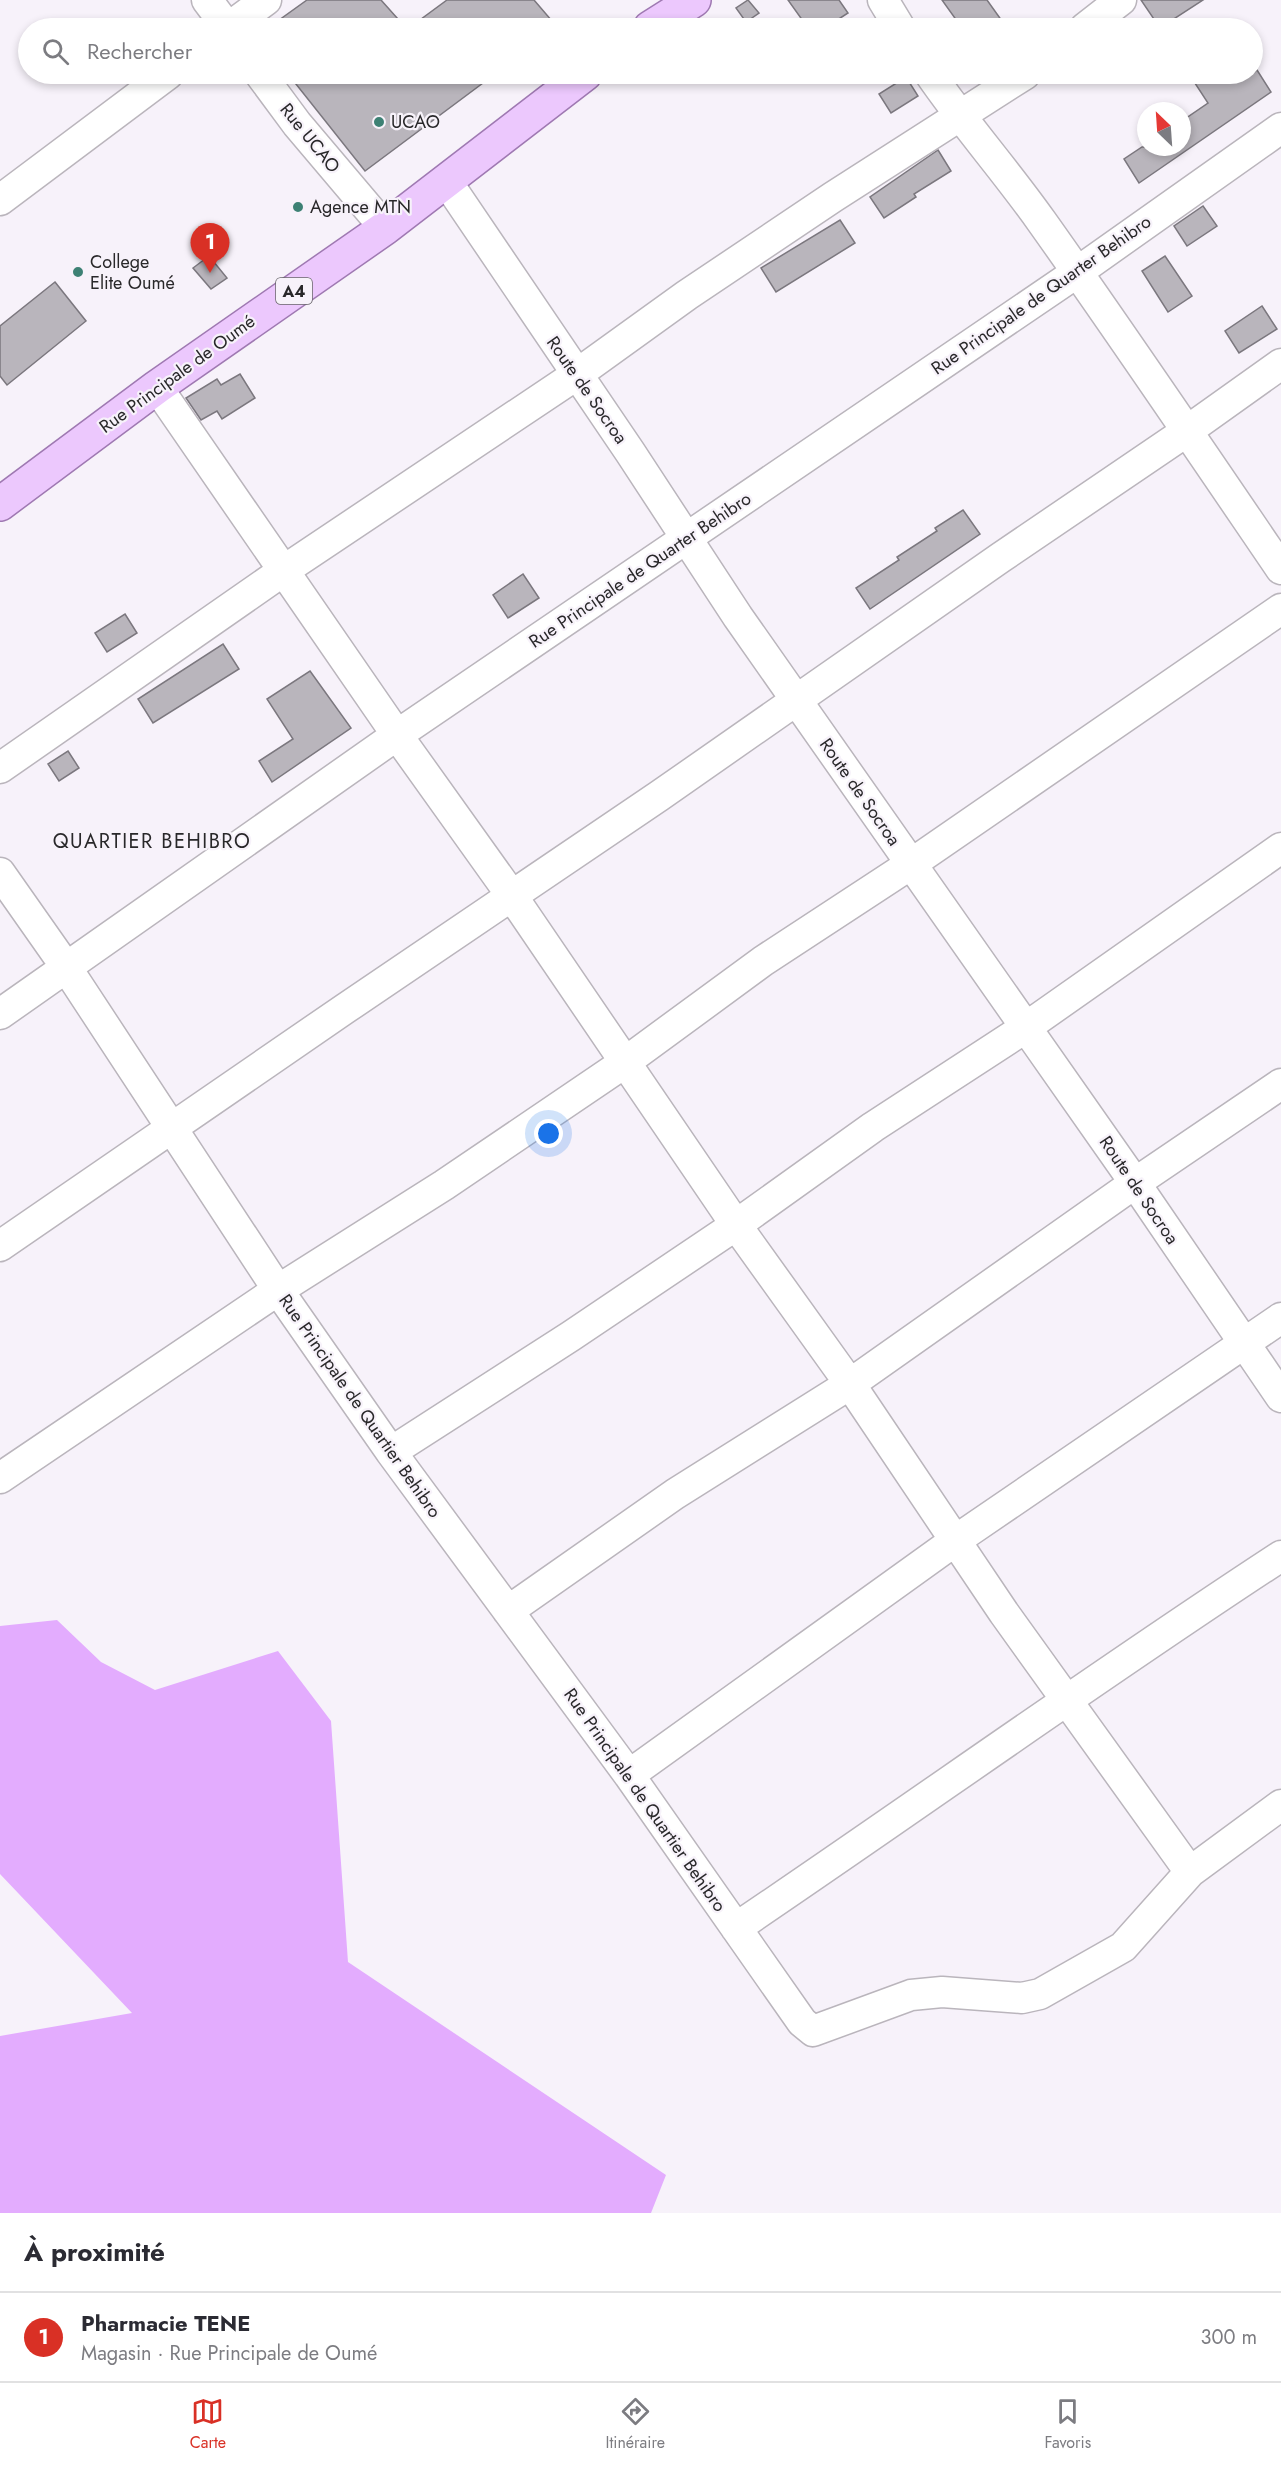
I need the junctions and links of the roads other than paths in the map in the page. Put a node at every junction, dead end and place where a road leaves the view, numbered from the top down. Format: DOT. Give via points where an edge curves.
graph roads {
  1 [pos="207,0"];
  2 [pos="266,0"];
  3 [pos="694,0"];
  4 [pos="883,0"];
  5 [pos="1121,0"];
  6 [pos="220,18"];
  7 [pos="242,18"];
  8 [pos="666,18"];
  9 [pos="894,18"];
  10 [pos="1098,18"];
  11 [pos="155,84"];
  12 [pos="268,84"];
  13 [pos="572,84"];
  14 [pos="937,84"];
  15 [pos="1009,84"];
  16 [pos="959,116"];
  17 [pos="1281,128"];
  18 [pos="447,182"];
  19 [pos="0,200"];
  20 [pos="385,228"];
  21 [pos="1076,273"];
  22 [pos="1281,364"];
  23 [pos="576,375"];
  24 [pos="157,387"];
  25 [pos="1187,431"];
  26 [pos="0,504"];
  27 [pos="687,540"];
  28 [pos="1281,569"];
  29 [pos="283,571"];
  30 [pos="1281,609"];
  31 [pos="796,701"];
  32 [pos="397,735"];
  33 [pos="0,768"];
  34 [pos="1281,848"];
  35 [pos="911,864"];
  36 [pos="0,873"];
  37 [pos="512,896"];
  38 [pos="66,967"];
  39 [pos="0,1014"];
  40 [pos="1025,1028"];
  41 [pos="624,1063"];
  42 [pos="1281,1084"];
  43 [pos="171,1128"];
  44 [pos="1135,1183"];
  45 [pos="736,1225"];
  46 [pos="0,1246"];
  47 [pos="278,1290"];
  48 [pos="1281,1318"];
  49 [pos="1244,1345"];
  50 [pos="850,1384"];
  51 [pos="1281,1397"];
  52 [pos="391,1452"];
  53 [pos="0,1478"];
  54 [pos="956,1540"];
  55 [pos="1281,1556"];
  56 [pos="508,1611"];
  57 [pos="1066,1702"];
  58 [pos="629,1775"];
  59 [pos="1281,1805"];
  60 [pos="1190,1872"];
  61 [pos="736,1928"];
  1 -- 6 [label="street"];
  2 -- 7 [label="street"];
  3 -- 8 [label="main road"];
  4 -- 9 [label="street"];
  5 -- 10 [label="street"];
  11 -- 19 [label="street"];
  12 -- 20 [label="street, Rue UCAO"];
  13 -- 18 [label="main road, Rue Principale de Oumé / A4"];
  14 -- 16 [label="street"];
  15 -- 16 [label="street"];
  16 -- 21 [label="street" via="999,163"];
  16 -- 23 [label="street" via="687,295"];
  17 -- 21 [label="street, Rue Principale de Quarter Behibro"];
  18 -- 20 [label="main road, Rue Principale de Oumé / A4"];
  18 -- 23 [label="street, Route de Socroa"];
  20 -- 24 [label="main road, Rue Principale de Oumé / A4"];
  21 -- 25 [label="street"];
  21 -- 27 [label="street, Rue Principale de Quarter Behibro"];
  22 -- 25 [label="street"];
  23 -- 27 [label="street, Route de Socroa"];
  23 -- 29 [label="street"];
  24 -- 26 [label="main road, Rue Principale de Oumé / A4"];
  24 -- 29 [label="street"];
  25 -- 28 [label="street"];
  25 -- 31 [label="street"];
  27 -- 31 [label="street, Route de Socroa"];
  27 -- 32 [label="street, Rue Principale de Quarter Behibro"];
  29 -- 32 [label="street"];
  29 -- 33 [label="street"];
  30 -- 35 [label="street"];
  31 -- 35 [label="street, Route de Socroa"];
  31 -- 37 [label="street"];
  32 -- 37 [label="street"];
  32 -- 38 [label="street, Rue Principale de Quarter Behibro"];
  34 -- 40 [label="street"];
  35 -- 40 [label="street, Route de Socroa"];
  35 -- 41 [label="street" via="763,961"];
  36 -- 38 [label="street, Rue Principale de Quartier Behibro"];
  37 -- 41 [label="street"];
  37 -- 43 [label="street"];
  38 -- 39 [label="street, Rue Principale de Quarter Behibro"];
  38 -- 43 [label="street, Rue Principale de Quartier Behibro"];
  40 -- 44 [label="street, Route de Socroa"];
  40 -- 45 [label="street" via="873,1127"];
  41 -- 45 [label="street"];
  41 -- 47 [label="street" via="444,1185"];
  42 -- 44 [label="street"];
  43 -- 46 [label="street"];
  43 -- 47 [label="street, Rue Principale de Quartier Behibro"];
  44 -- 49 [label="street, Route de Socroa"];
  44 -- 50 [label="street"];
  45 -- 50 [label="street"];
  45 -- 52 [label="street"];
  47 -- 52 [label="street, Rue Principale de Quartier Behibro"];
  47 -- 53 [label="street"];
  48 -- 49 [label="street"];
  49 -- 51 [label="street, Route de Socroa"];
  49 -- 54 [label="street"];
  50 -- 54 [label="street"];
  50 -- 56 [label="street" via="675,1494"];
  52 -- 56 [label="street, Rue Principale de Quartier Behibro"];
  54 -- 57 [label="street"];
  54 -- 58 [label="street"];
  55 -- 57 [label="street"];
  56 -- 58 [label="street, Rue Principale de Quartier Behibro"];
  57 -- 60 [label="street"];
  57 -- 61 [label="street"];
  58 -- 61 [label="street, Rue Principale de Quartier Behibro"];
  59 -- 60 [label="street"];
  60 -- 61 [label="street, Rue Principale de Quartier Behibro" via="1123,1947 1040,1994 1022,1998 942,1992 911,1995 813,2031 802,2022"];
}
